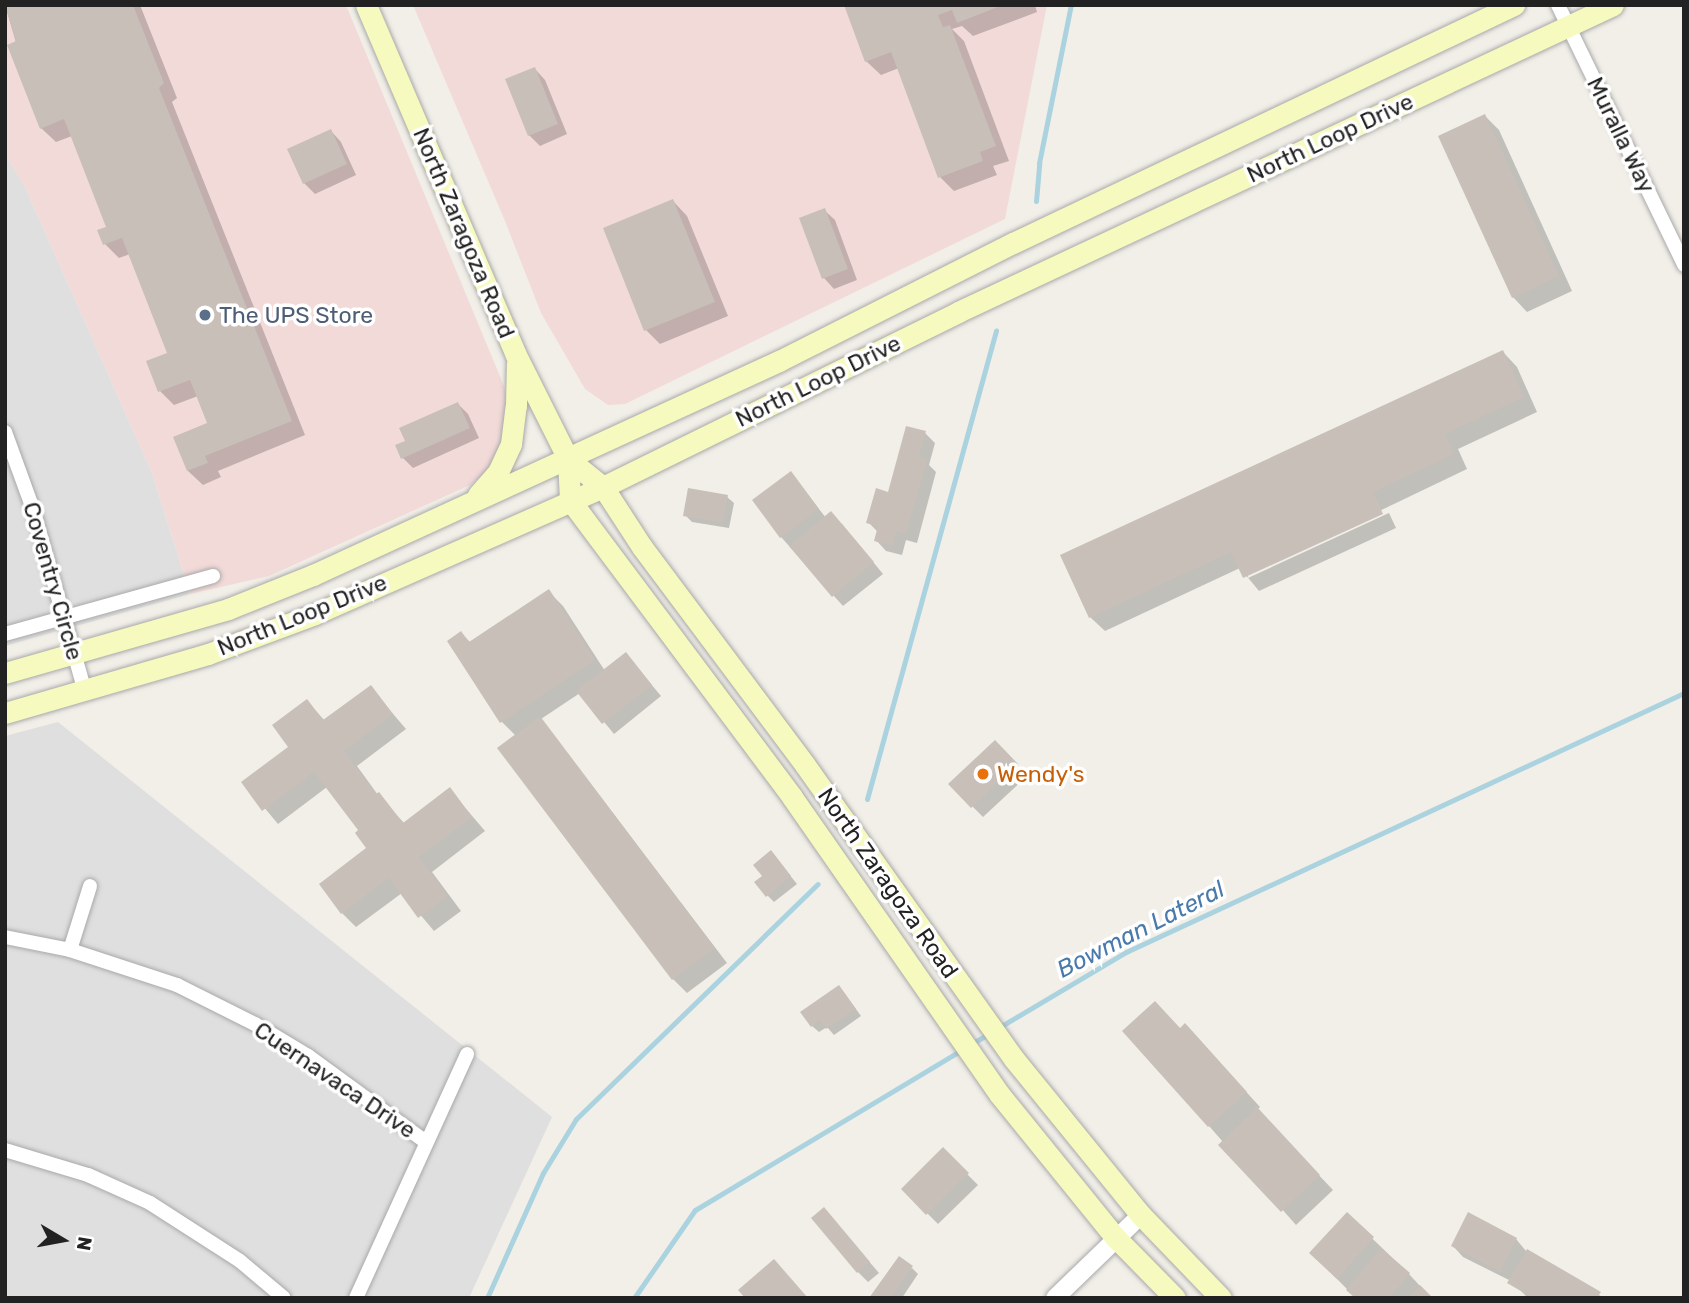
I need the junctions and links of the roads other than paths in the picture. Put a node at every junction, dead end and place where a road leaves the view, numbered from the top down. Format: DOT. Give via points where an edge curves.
graph roads {
  1 [pos="366,5"];
  2 [pos="1514,5"];
  3 [pos="1558,5"];
  4 [pos="1613,5"];
  5 [pos="1568,27"];
  6 [pos="1684,265"];
  7 [pos="943,278"];
  8 [pos="958,312"];
  9 [pos="515,353"];
  10 [pos="5,432"];
  11 [pos="568,459"];
  12 [pos="603,488"];
  13 [pos="570,500"];
  14 [pos="472,502"];
  15 [pos="214,576"];
  16 [pos="64,617"];
  17 [pos="5,634"];
  18 [pos="74,653"];
  19 [pos="5,673"];
  20 [pos="85,692"];
  21 [pos="5,713"];
  22 [pos="792,797"];
  23 [pos="90,886"];
  24 [pos="5,937"];
  25 [pos="931,945"];
  26 [pos="70,950"];
  27 [pos="467,1054"];
  28 [pos="426,1142"];
  29 [pos="5,1150"];
  30 [pos="1141,1215"];
  31 [pos="1116,1237"];
  32 [pos="284,1298"];
  33 [pos="356,1298"];
  34 [pos="1055,1298"];
  35 [pos="1175,1298"];
  36 [pos="1222,1298"];
  1 -- 9 [label="main road, North Zaragoza Road"];
  2 -- 7 [label="main road, North Loop Drive"];
  3 -- 5 [label="street, Muralla Way"];
  4 -- 5 [label="main road, North Loop Drive"];
  5 -- 6 [label="street, Muralla Way"];
  5 -- 8 [label="main road, North Loop Drive"];
  7 -- 8 [label="main road"];
  7 -- 11 [label="main road, North Loop Drive"];
  8 -- 12 [label="main road, North Loop Drive"];
  9 -- 11 [label="main road, North Zaragoza Road"];
  9 -- 14 [label="main road" via="519,370 511,444 498,472"];
  10 -- 16 [label="street, Coventry Circle"];
  11 -- 12 [label="main road, North Zaragoza Road"];
  11 -- 13 [label="main road, North Zaragoza Road"];
  11 -- 14 [label="main road, North Loop Drive"];
  12 -- 13 [label="main road, North Loop Drive"];
  12 -- 25 [label="main road, North Zaragoza Road"];
  13 -- 20 [label="main road, North Loop Drive" via="315,614 208,654"];
  13 -- 22 [label="main road, North Zaragoza Road"];
  14 -- 18 [label="main road, North Loop Drive" via="228,609"];
  15 -- 16 [label="street"];
  16 -- 17 [label="street"];
  16 -- 18 [label="street, Coventry Circle"];
  18 -- 19 [label="main road, North Loop Drive"];
  18 -- 20 [label="street, Coventry Circle"];
  20 -- 21 [label="main road, North Loop Drive"];
  22 -- 25 [label="main road" via="810,800 824,810 911,934"];
  22 -- 31 [label="main road, North Zaragoza Road" via="980,1066"];
  23 -- 26 [label="street"];
  24 -- 26 [label="street, Cuernavaca Drive"];
  25 -- 30 [label="main road, North Zaragoza Road" via="1014,1059"];
  26 -- 28 [label="street, Cuernavaca Drive" via="177,985 256,1024"];
  27 -- 28 [label="street"];
  28 -- 33 [label="street"];
  29 -- 32 [label="street" via="88,1175 150,1203 240,1261"];
  30 -- 31 [label="street"];
  30 -- 36 [label="main road, North Zaragoza Road"];
  31 -- 34 [label="street"];
  31 -- 35 [label="main road, North Zaragoza Road"];
}
